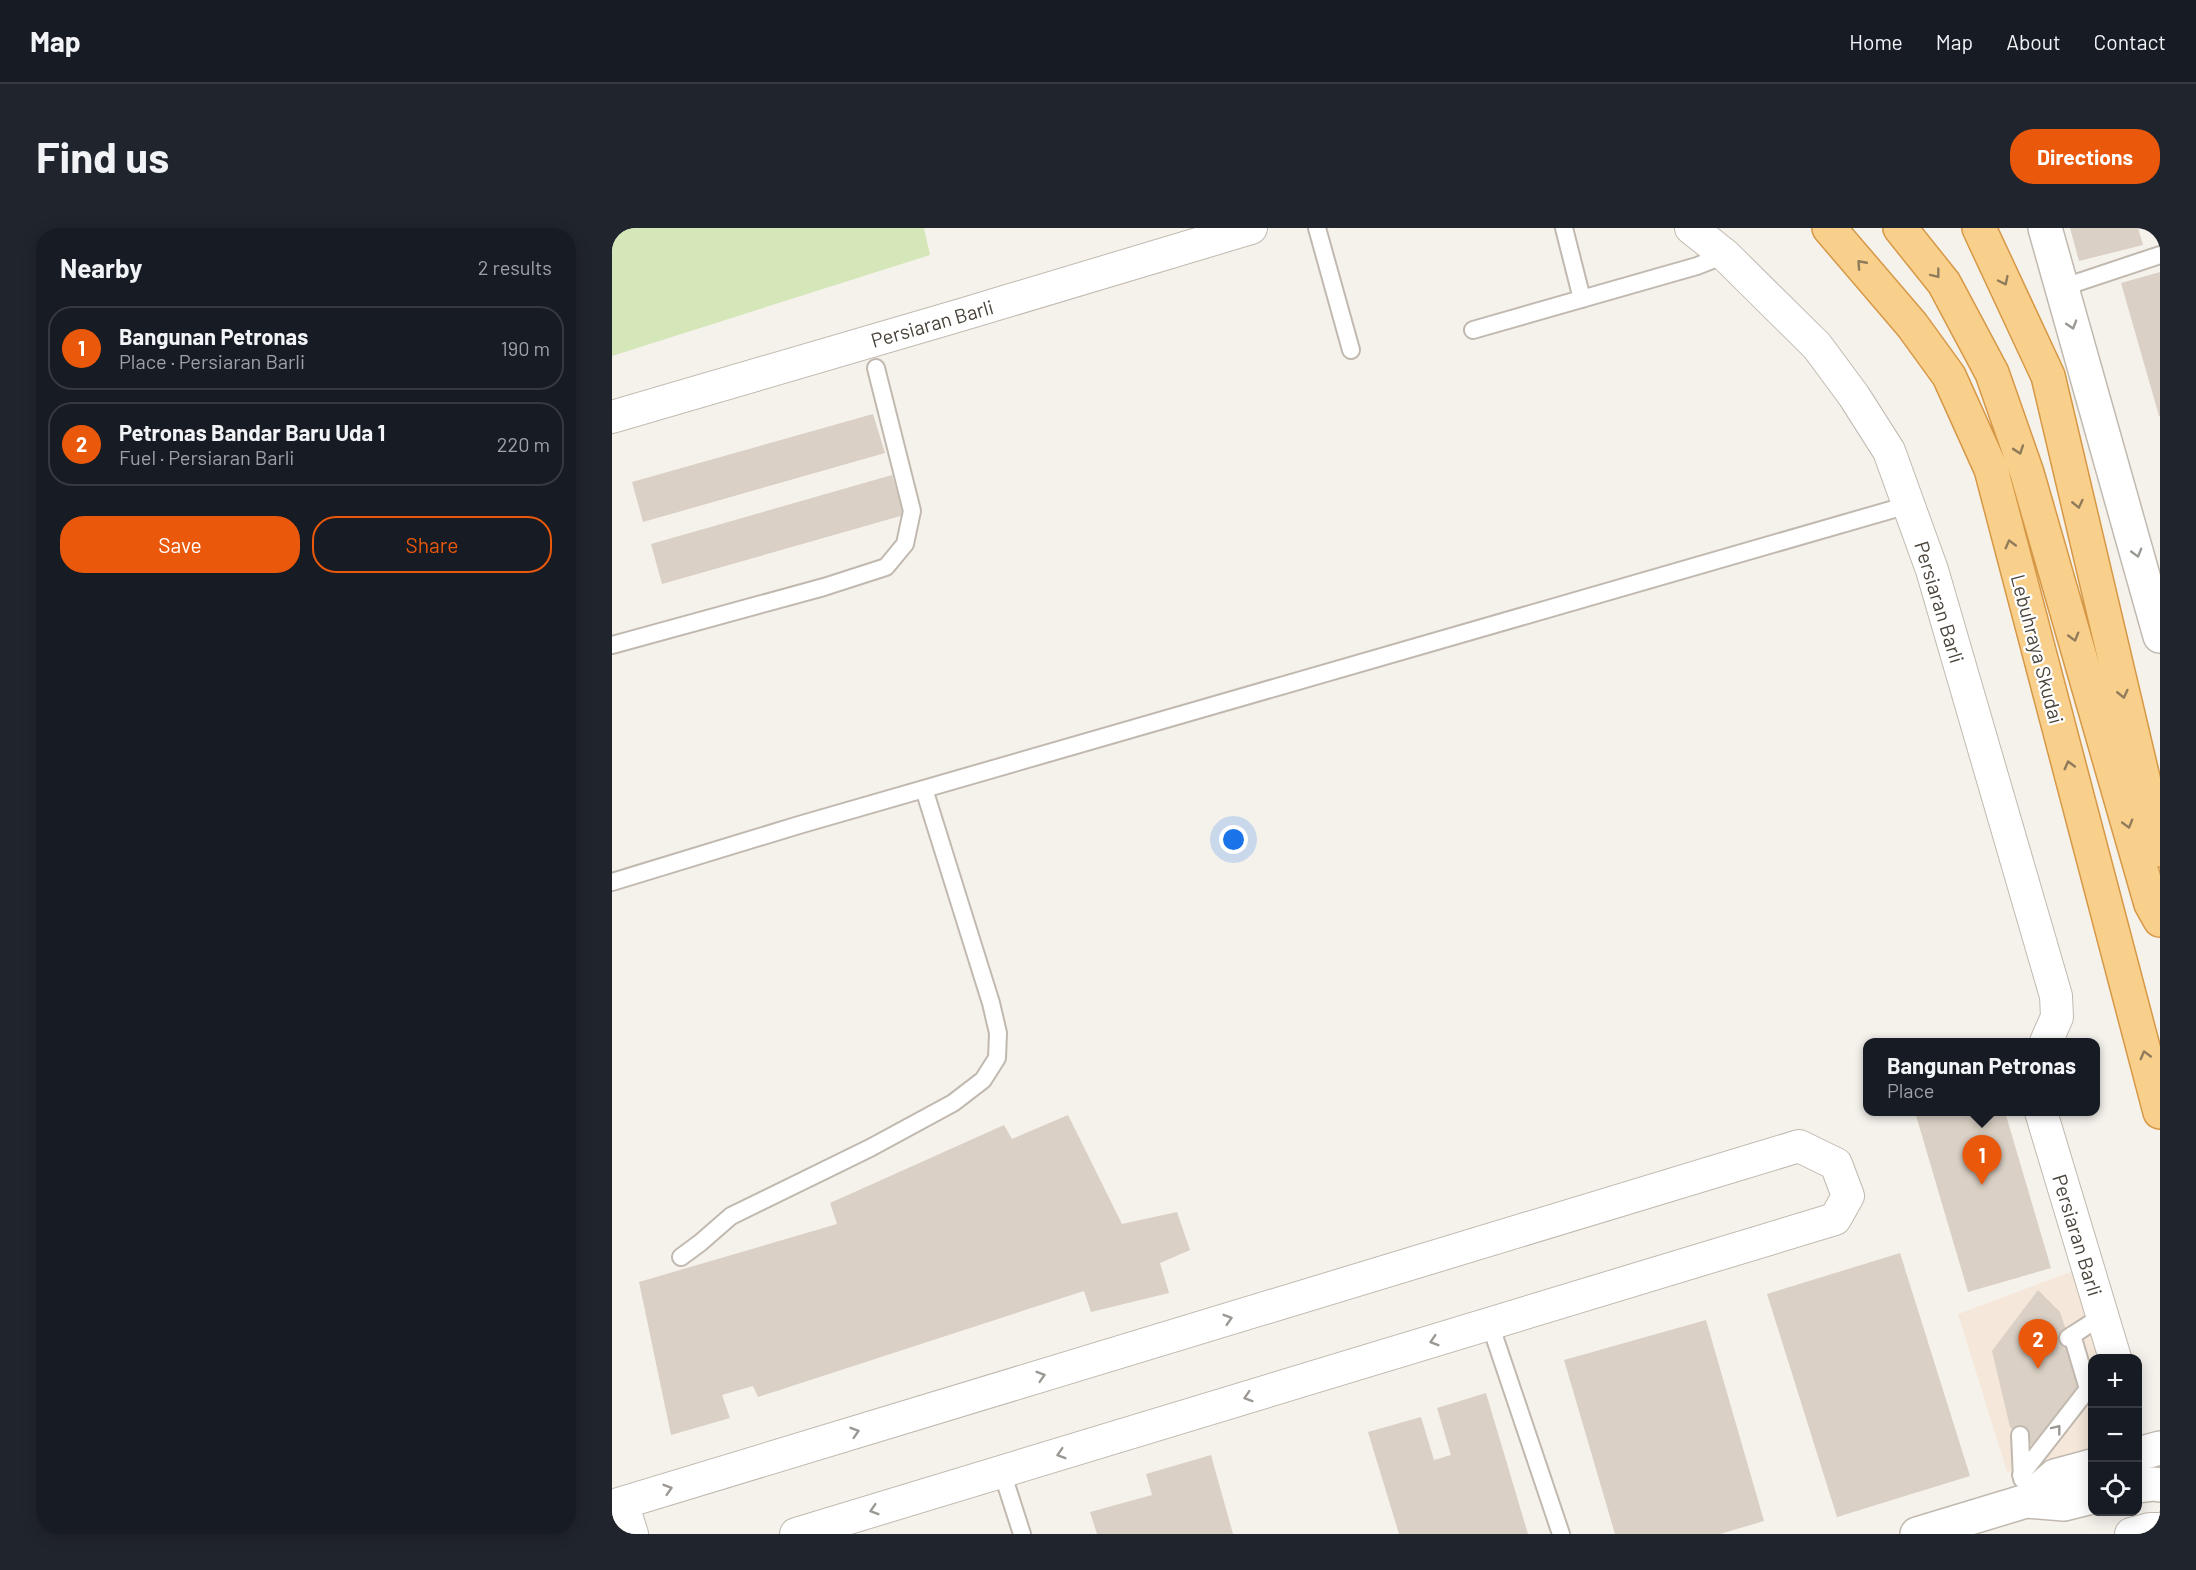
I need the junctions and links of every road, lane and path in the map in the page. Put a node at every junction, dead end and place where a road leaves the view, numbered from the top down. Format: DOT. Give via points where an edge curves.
graph roads {
  1 [pos="1251,228"];
  2 [pos="1317,228"];
  3 [pos="1564,228"];
  4 [pos="1691,228"];
  5 [pos="1829,228"];
  6 [pos="1900,228"];
  7 [pos="1979,228"];
  8 [pos="2045,228"];
  9 [pos="1725,255"];
  10 [pos="2160,255"];
  11 [pos="2061,288"];
  12 [pos="1582,299"];
  13 [pos="1473,330"];
  14 [pos="1351,350"];
  15 [pos="872,355"];
  16 [pos="612,417"];
  17 [pos="1908,505"];
  18 [pos="2160,636"];
  19 [pos="612,645"];
  20 [pos="924,789"];
  21 [pos="2160,850"];
  22 [pos="612,882"];
  23 [pos="2160,920"];
  24 [pos="2048,1038"];
  25 [pos="2160,1112"];
  26 [pos="2042,1116"];
  27 [pos="681,1257"];
  28 [pos="2102,1316"];
  29 [pos="1490,1324"];
  30 [pos="2113,1354"];
  31 [pos="2020,1435"];
  32 [pos="2088,1467"];
  33 [pos="1002,1472"];
  34 [pos="2160,1485"];
  35 [pos="2142,1486"];
  36 [pos="2024,1488"];
  37 [pos="2088,1498"];
  38 [pos="617,1504"];
  39 [pos="2160,1529"];
  40 [pos="632,1534"];
  41 [pos="796,1534"];
  42 [pos="1022,1534"];
  43 [pos="1561,1534"];
  44 [pos="1917,1534"];
  45 [pos="2131,1534"];
  1 -- 15 [label="street, Persiaran Barli" via="964,314"];
  2 -- 14 [label="lane"];
  3 -- 12 [label="lane"];
  4 -- 9 [label="street, Persiaran Barli"];
  25 -- 5 [label="highway, Lebuhraya Skudai, one-way" via="1991,469 1949,376 1912,325"];
  6 -- 23 [label="highway, one-way" via="1944,283 1992,373 2027,473 2151,904"];
  7 -- 21 [label="highway, one-way" via="2048,376"];
  8 -- 11 [label="street"];
  9 -- 12 [label="lane"];
  9 -- 17 [label="street, Persiaran Barli" via="1817,346 1854,396 1889,451"];
  10 -- 11 [label="lane"];
  11 -- 18 [label="street, one-way"];
  12 -- 13 [label="lane"];
  15 -- 16 [label="street, Persiaran Barli"];
  15 -- 19 [label="lane" via="912,511 905,544 886,567"];
  17 -- 20 [label="lane"];
  17 -- 24 [label="street, Persiaran Barli" via="1932,570 2056,996 2057,1017"];
  20 -- 22 [label="lane"];
  20 -- 27 [label="lane" via="991,1003 998,1033 997,1058 983,1080 953,1103 731,1216"];
  26 -- 28 [label="street, Persiaran Barli"];
  28 -- 30 [label="street, Persiaran Barli"];
  36 -- 28 [label="lane, one-way" via="2088,1389 2070,1337"];
  29 -- 33 [label="street, one-way"];
  38 -- 29 [label="street, one-way" via="1799,1146 1836,1164 1848,1196 1835,1219"];
  29 -- 43 [label="lane"];
  31 -- 36 [label="lane"];
  32 -- 36 [label="street"];
  33 -- 41 [label="street, one-way"];
  33 -- 42 [label="lane"];
  34 -- 35 [label="street"];
  36 -- 37 [label="street" via="2064,1504"];
  36 -- 44 [label="street"];
  38 -- 40 [label="street"];
  39 -- 45 [label="street"];
}
